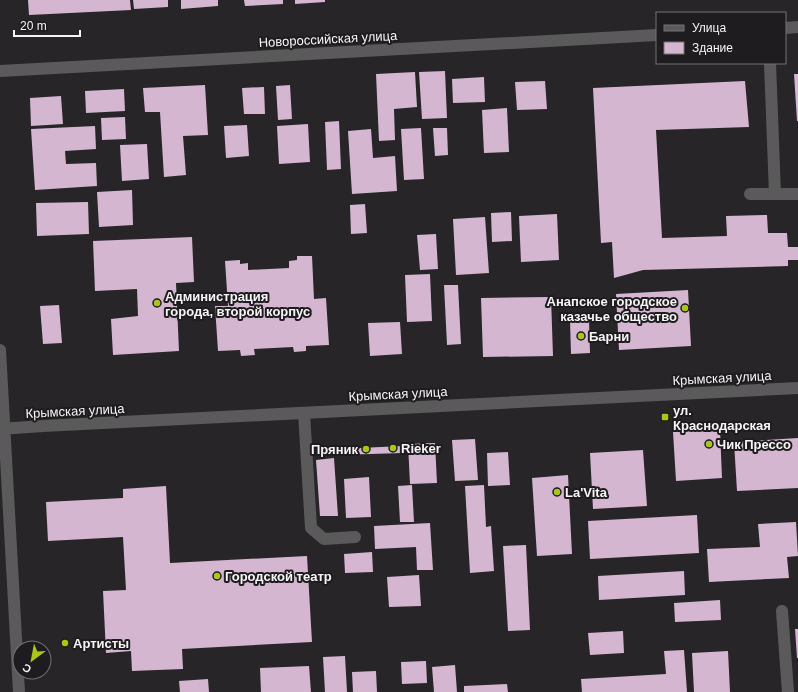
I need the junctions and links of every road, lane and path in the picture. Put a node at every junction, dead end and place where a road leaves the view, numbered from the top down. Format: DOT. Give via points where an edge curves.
graph roads {
  1 [pos="798,27"];
  2 [pos="786,28"];
  3 [pos="656,35"];
  4 [pos="770,64"];
  5 [pos="0,72"];
  6 [pos="750,194"];
  7 [pos="775,194"];
  8 [pos="798,194"];
  9 [pos="0,350"];
  10 [pos="798,388"];
  11 [pos="304,413"];
  12 [pos="2,429"];
  13 [pos="355,537"];
  14 [pos="782,611"];
  15 [pos="19,692"];
  16 [pos="788,692"];
  1 -- 2 [label="street"];
  3 -- 5 [label="street, Новороссийская улица"];
  4 -- 7 [label="street"];
  6 -- 7 [label="street"];
  7 -- 8 [label="street"];
  9 -- 12 [label="street"];
  10 -- 11 [label="street, Крымская улица"];
  11 -- 12 [label="street, Крымская улица"];
  11 -- 13 [label="street" via="311,528 324,539"];
  12 -- 15 [label="street"];
  14 -- 16 [label="street"];
}
